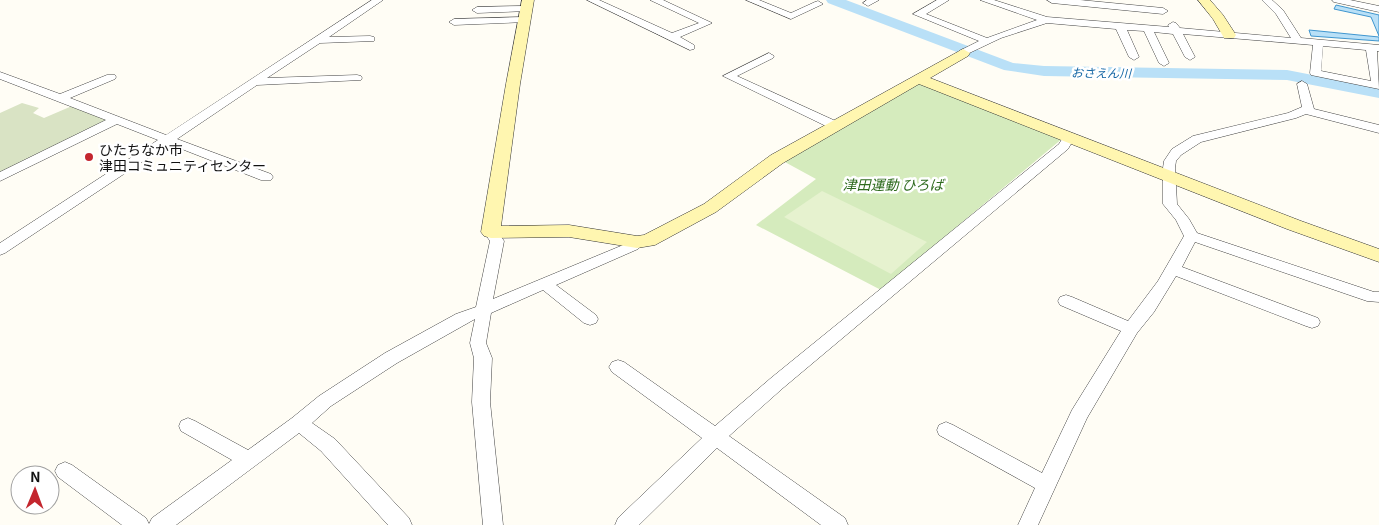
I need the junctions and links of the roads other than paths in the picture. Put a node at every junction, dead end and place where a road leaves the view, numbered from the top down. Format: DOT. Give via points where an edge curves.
graph roads {
  1 [pos="378,0"];
  2 [pos="592,0"];
  3 [pos="751,0"];
  4 [pos="944,0"];
  5 [pos="985,0"];
  6 [pos="1010,0"];
  7 [pos="1052,0"];
  8 [pos="1154,0"];
  9 [pos="1204,0"];
  10 [pos="1267,0"];
  11 [pos="1341,0"];
  12 [pos="661,1"];
  13 [pos="786,2"];
  14 [pos="1110,3"];
  15 [pos="818,4"];
  16 [pos="526,9"];
  17 [pos="772,9"];
  18 [pos="1379,9"];
  19 [pos="477,10"];
  20 [pos="1021,11"];
  21 [pos="1163,11"];
  22 [pos="1046,20"];
  23 [pos="454,22"];
  24 [pos="1120,26"];
  25 [pos="1147,28"];
  26 [pos="1176,31"];
  27 [pos="1229,35"];
  28 [pos="672,36"];
  29 [pos="370,39"];
  30 [pos="318,40"];
  31 [pos="987,40"];
  32 [pos="1298,40"];
  33 [pos="1318,42"];
  34 [pos="690,47"];
  35 [pos="1375,47"];
  36 [pos="968,51"];
  37 [pos="769,56"];
  38 [pos="1134,57"];
  39 [pos="1190,57"];
  40 [pos="1164,63"];
  41 [pos="0,75"];
  42 [pos="111,77"];
  43 [pos="357,78"];
  44 [pos="920,79"];
  45 [pos="255,82"];
  46 [pos="1302,84"];
  47 [pos="1378,86"];
  48 [pos="60,98"];
  49 [pos="1304,110"];
  50 [pos="115,120"];
  51 [pos="836,126"];
  52 [pos="1379,129"];
  53 [pos="1069,137"];
  54 [pos="169,138"];
  55 [pos="1168,176"];
  56 [pos="0,177"];
  57 [pos="266,177"];
  58 [pos="491,232"];
  59 [pos="1191,236"];
  60 [pos="637,242"];
  61 [pos="0,250"];
  62 [pos="1379,256"];
  63 [pos="1173,269"];
  64 [pos="544,284"];
  65 [pos="1379,297"];
  66 [pos="1066,301"];
  67 [pos="483,310"];
  68 [pos="590,319"];
  69 [pos="1312,322"];
  70 [pos="1130,329"];
  71 [pos="618,367"];
  72 [pos="299,423"];
  73 [pos="188,426"];
  74 [pos="946,430"];
  75 [pos="716,437"];
  76 [pos="247,459"];
  77 [pos="65,471"];
  78 [pos="1045,484"];
  79 [pos="139,525"];
  80 [pos="159,525"];
  81 [pos="402,525"];
  82 [pos="494,525"];
  83 [pos="625,525"];
  84 [pos="838,525"];
  85 [pos="1028,525"];
  1 -- 30 [label="street"];
  2 -- 28 [label="street"];
  3 -- 17 [label="street"];
  4 -- 31 [label="street" via="918,14"];
  5 -- 20 [label="street"];
  6 -- 20 [label="street"];
  7 -- 14 [label="street"];
  8 -- 21 [label="street"];
  9 -- 27 [label="street"];
  10 -- 32 [label="street" via="1280,12"];
  11 -- 18 [label="street"];
  12 -- 28 [label="street" via="707,23"];
  13 -- 17 [label="street"];
  14 -- 21 [label="street"];
  15 -- 17 [label="street" via="790,16"];
  16 -- 19 [label="street"];
  16 -- 23 [label="street"];
  16 -- 58 [label="street"];
  20 -- 22 [label="street"];
  21 -- 26 [label="street"];
  22 -- 24 [label="street"];
  22 -- 31 [label="street"];
  24 -- 25 [label="street"];
  24 -- 38 [label="street"];
  25 -- 26 [label="street"];
  25 -- 40 [label="street"];
  26 -- 27 [label="street"];
  26 -- 39 [label="street"];
  27 -- 32 [label="street"];
  28 -- 34 [label="street"];
  29 -- 30 [label="street"];
  30 -- 45 [label="street"];
  31 -- 36 [label="street"];
  32 -- 33 [label="street"];
  33 -- 35 [label="street"];
  33 -- 47 [label="street" via="1315,73"];
  35 -- 47 [label="street"];
  36 -- 44 [label="street"];
  37 -- 51 [label="street" via="728,76"];
  41 -- 48 [label="street"];
  42 -- 48 [label="street"];
  43 -- 45 [label="street"];
  44 -- 51 [label="street"];
  44 -- 53 [label="street"];
  45 -- 54 [label="street"];
  46 -- 49 [label="street" via="1308,109"];
  48 -- 50 [label="street"];
  49 -- 52 [label="street"];
  49 -- 55 [label="street" via="1292,116 1197,139 1176,152 1170,161"];
  50 -- 54 [label="street"];
  50 -- 56 [label="street"];
  51 -- 60 [label="street" via="777,159 695,218 648,241"];
  53 -- 55 [label="street"];
  53 -- 75 [label="street" via="1064,146"];
  54 -- 57 [label="street"];
  54 -- 61 [label="street"];
  55 -- 59 [label="street" via="1170,204"];
  55 -- 62 [label="street"];
  58 -- 60 [label="street" via="569,232"];
  58 -- 67 [label="street" via="497,241"];
  59 -- 63 [label="street"];
  59 -- 65 [label="street"];
  60 -- 64 [label="street"];
  63 -- 69 [label="street"];
  63 -- 70 [label="street"];
  64 -- 67 [label="street"];
  64 -- 68 [label="street"];
  66 -- 70 [label="street"];
  67 -- 72 [label="street" via="462,318 391,358 325,401"];
  67 -- 82 [label="street" via="478,343 483,358 481,402"];
  70 -- 78 [label="street" via="1079,414"];
  71 -- 75 [label="street"];
  72 -- 76 [label="street"];
  72 -- 81 [label="street" via="328,445"];
  73 -- 76 [label="street"];
  74 -- 78 [label="street"];
  75 -- 83 [label="street"];
  75 -- 84 [label="street"];
  76 -- 80 [label="street"];
  77 -- 79 [label="street"];
  78 -- 85 [label="street"];
}
